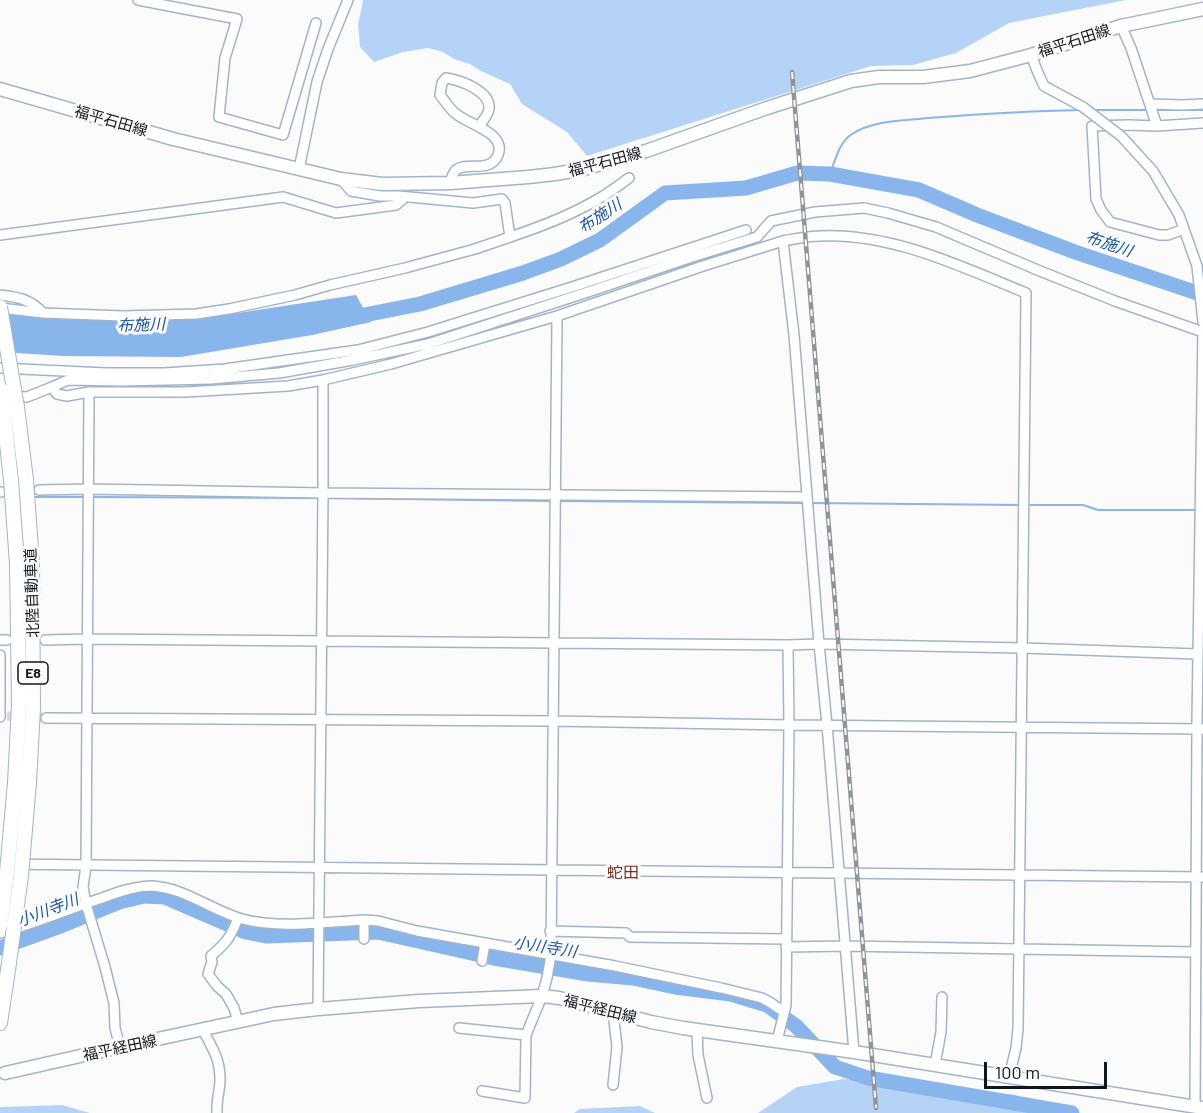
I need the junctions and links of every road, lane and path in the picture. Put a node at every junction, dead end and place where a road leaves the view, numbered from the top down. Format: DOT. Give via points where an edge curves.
graph roads {
  1 [pos="138,0"];
  2 [pos="348,0"];
  3 [pos="1203,9"];
  4 [pos="316,23"];
  5 [pos="1121,26"];
  6 [pos="1031,55"];
  7 [pos="0,89"];
  8 [pos="1150,104"];
  9 [pos="1203,104"];
  10 [pos="1203,123"];
  11 [pos="479,126"];
  12 [pos="1157,126"];
  13 [pos="299,169"];
  14 [pos="629,178"];
  15 [pos="341,179"];
  16 [pos="450,183"];
  17 [pos="399,196"];
  18 [pos="1184,229"];
  19 [pos="746,230"];
  20 [pos="0,235"];
  21 [pos="510,237"];
  22 [pos="783,241"];
  23 [pos="1200,265"];
  24 [pos="0,295"];
  25 [pos="0,307"];
  26 [pos="43,313"];
  27 [pos="557,316"];
  28 [pos="1203,322"];
  29 [pos="1203,331"];
  30 [pos="0,368"];
  31 [pos="323,380"];
  32 [pos="52,387"];
  33 [pos="0,388"];
  34 [pos="89,392"];
  35 [pos="6,403"];
  36 [pos="88,489"];
  37 [pos="39,490"];
  38 [pos="323,493"];
  39 [pos="555,494"];
  40 [pos="807,497"];
  41 [pos="1202,563"];
  42 [pos="87,639"];
  43 [pos="45,640"];
  44 [pos="321,640"];
  45 [pos="554,643"];
  46 [pos="819,644"];
  47 [pos="788,645"];
  48 [pos="1022,648"];
  49 [pos="1198,654"];
  50 [pos="0,655"];
  51 [pos="2,716"];
  52 [pos="86,717"];
  53 [pos="46,718"];
  54 [pos="320,720"];
  55 [pos="553,721"];
  56 [pos="789,725"];
  57 [pos="827,725"];
  58 [pos="1022,727"];
  59 [pos="1200,728"];
  60 [pos="22,783"];
  61 [pos="0,864"];
  62 [pos="86,866"];
  63 [pos="319,868"];
  64 [pos="550,871"];
  65 [pos="787,873"];
  66 [pos="838,873"];
  67 [pos="1020,874"];
  68 [pos="1200,878"];
  69 [pos="86,904"];
  70 [pos="238,918"];
  71 [pos="364,920"];
  72 [pos="0,925"];
  73 [pos="319,925"];
  74 [pos="550,932"];
  75 [pos="0,933"];
  76 [pos="364,939"];
  77 [pos="485,943"];
  78 [pos="786,943"];
  79 [pos="845,946"];
  80 [pos="1019,949"];
  81 [pos="1196,952"];
  82 [pos="551,955"];
  83 [pos="482,961"];
  84 [pos="542,996"];
  85 [pos="942,997"];
  86 [pos="318,1009"];
  87 [pos="613,1012"];
  88 [pos="784,1012"];
  89 [pos="238,1022"];
  90 [pos="0,1023"];
  91 [pos="459,1028"];
  92 [pos="203,1030"];
  93 [pos="697,1030"];
  94 [pos="526,1035"];
  95 [pos="782,1042"];
  96 [pos="120,1047"];
  97 [pos="854,1052"];
  98 [pos="936,1065"];
  99 [pos="5,1073"];
  100 [pos="1010,1077"];
  101 [pos="613,1084"];
  102 [pos="482,1091"];
  103 [pos="706,1098"];
  104 [pos="1198,1109"];
  105 [pos="217,1113"];
  1 -- 4 [label="street" via="237,19 225,58 219,117 283,135"];
  2 -- 13 [label="street" via="317,82"];
  3 -- 5 [label="main road, 福平石田線"];
  5 -- 6 [label="main road, 福平石田線"];
  5 -- 8 [label="street"];
  6 -- 16 [label="main road, 福平石田線" via="970,70 851,81 584,169"];
  6 -- 18 [label="street, bridge" via="1044,86 1083,107 1121,136 1153,171"];
  7 -- 13 [label="main road, 福平石田線" via="173,139"];
  8 -- 9 [label="street"];
  8 -- 12 [label="street"];
  10 -- 12 [label="street"];
  11 -- 11 [label="street" via="456,115 446,104 440,95 446,78 469,85 486,99 489,111"];
  11 -- 16 [label="street" via="494,137 499,145 498,155 483,166 454,171"];
  12 -- 18 [label="street" via="1092,126 1096,199 1110,222 1159,235"];
  13 -- 15 [label="main road, 福平石田線"];
  14 -- 21 [label="street" via="579,210"];
  15 -- 16 [label="main road, 福平石田線" via="382,184"];
  15 -- 17 [label="street" via="351,191"];
  17 -- 20 [label="street" via="402,200 396,205 336,213 283,197"];
  17 -- 21 [label="street" via="473,203 502,199"];
  18 -- 23 [label="street"];
  19 -- 30 [label="street" via="428,332 358,350 225,369 164,373"];
  21 -- 26 [label="street" via="405,268 229,309 123,316"];
  22 -- 27 [label="street"];
  22 -- 40 [label="street"];
  22 -- 48 [label="street" via="818,236 878,240 942,259 1026,293"];
  23 -- 28 [label="street"];
  24 -- 26 [label="street" via="24,299"];
  25 -- 26 [label="street"];
  25 -- 35 [label="highway, 北陸自動車道 / E8, bridge"];
  27 -- 31 [label="street"];
  27 -- 39 [label="street"];
  29 -- 32 [label="street" via="1115,301 936,227 864,208 815,212 771,222 757,237 428,344 279,373 211,379 68,380"];
  29 -- 41 [label="street"];
  31 -- 34 [label="street" via="186,392"];
  31 -- 38 [label="street"];
  32 -- 34 [label="street" via="57,394 67,396"];
  32 -- 35 [label="street"];
  33 -- 35 [label="highway, 北陸自動車道 / E8, bridge"];
  34 -- 36 [label="street"];
  35 -- 60 [label="highway, 北陸自動車道 / E8, bridge" via="17,564"];
  35 -- 60 [label="highway, 北陸自動車道 / E8, bridge" via="26,480 32,562 33,708"];
  36 -- 37 [label="street"];
  36 -- 38 [label="street"];
  36 -- 42 [label="street"];
  38 -- 39 [label="street"];
  38 -- 44 [label="street"];
  39 -- 40 [label="street"];
  39 -- 45 [label="street"];
  40 -- 46 [label="street"];
  41 -- 49 [label="street"];
  42 -- 43 [label="street"];
  42 -- 44 [label="street"];
  42 -- 52 [label="street"];
  44 -- 45 [label="street"];
  44 -- 54 [label="street"];
  45 -- 47 [label="street"];
  45 -- 55 [label="street"];
  46 -- 47 [label="street"];
  46 -- 48 [label="street"];
  46 -- 57 [label="street"];
  47 -- 56 [label="street"];
  48 -- 49 [label="street"];
  48 -- 58 [label="street"];
  49 -- 59 [label="street"];
  50 -- 51 [label="street"];
  52 -- 53 [label="street"];
  52 -- 54 [label="street"];
  52 -- 62 [label="street"];
  54 -- 55 [label="street"];
  54 -- 63 [label="street"];
  55 -- 56 [label="street"];
  55 -- 64 [label="street"];
  56 -- 57 [label="street"];
  56 -- 65 [label="street"];
  57 -- 58 [label="street"];
  57 -- 66 [label="street"];
  58 -- 59 [label="street"];
  58 -- 67 [label="street"];
  59 -- 68 [label="street"];
  60 -- 72 [label="highway, 北陸自動車道 / E8, bridge"];
  60 -- 90 [label="highway, 北陸自動車道 / E8, bridge" via="21,876"];
  61 -- 62 [label="street"];
  62 -- 63 [label="street"];
  62 -- 69 [label="street"];
  63 -- 64 [label="street"];
  63 -- 73 [label="street"];
  64 -- 65 [label="street"];
  64 -- 74 [label="street"];
  65 -- 66 [label="street"];
  65 -- 78 [label="street"];
  66 -- 67 [label="street"];
  66 -- 79 [label="street"];
  67 -- 68 [label="street"];
  67 -- 80 [label="street"];
  68 -- 81 [label="street"];
  69 -- 70 [label="street" via="152,886 181,891"];
  69 -- 75 [label="street"];
  69 -- 96 [label="street" via="114,1003"];
  70 -- 73 [label="street"];
  70 -- 89 [label="street" via="225,943 210,956 208,974 226,994"];
  71 -- 73 [label="street"];
  71 -- 76 [label="street"];
  71 -- 77 [label="street"];
  73 -- 86 [label="street"];
  74 -- 78 [label="street"];
  74 -- 82 [label="street"];
  77 -- 82 [label="street"];
  77 -- 83 [label="street"];
  78 -- 79 [label="street"];
  78 -- 88 [label="street"];
  79 -- 80 [label="street"];
  79 -- 97 [label="street"];
  80 -- 81 [label="street"];
  80 -- 100 [label="street" via="1018,1029"];
  81 -- 104 [label="street"];
  82 -- 84 [label="street"];
  82 -- 88 [label="street" via="762,998"];
  84 -- 86 [label="main road, 福平経田線"];
  84 -- 87 [label="main road, 福平経田線"];
  84 -- 94 [label="street"];
  85 -- 98 [label="street"];
  86 -- 89 [label="main road, 福平経田線"];
  87 -- 93 [label="main road, 福平経田線"];
  87 -- 101 [label="street" via="617,1047"];
  88 -- 95 [label="street"];
  89 -- 92 [label="main road, 福平経田線"];
  91 -- 94 [label="street"];
  92 -- 96 [label="main road, 福平経田線"];
  92 -- 105 [label="street" via="219,1059"];
  93 -- 95 [label="main road, 福平経田線"];
  93 -- 103 [label="street"];
  94 -- 102 [label="street" via="525,1098"];
  95 -- 97 [label="main road, 福平経田線"];
  96 -- 99 [label="main road, 福平経田線"];
  97 -- 98 [label="main road, 福平経田線"];
  98 -- 100 [label="main road, 福平経田線"];
  100 -- 104 [label="main road, 福平経田線"];
}
